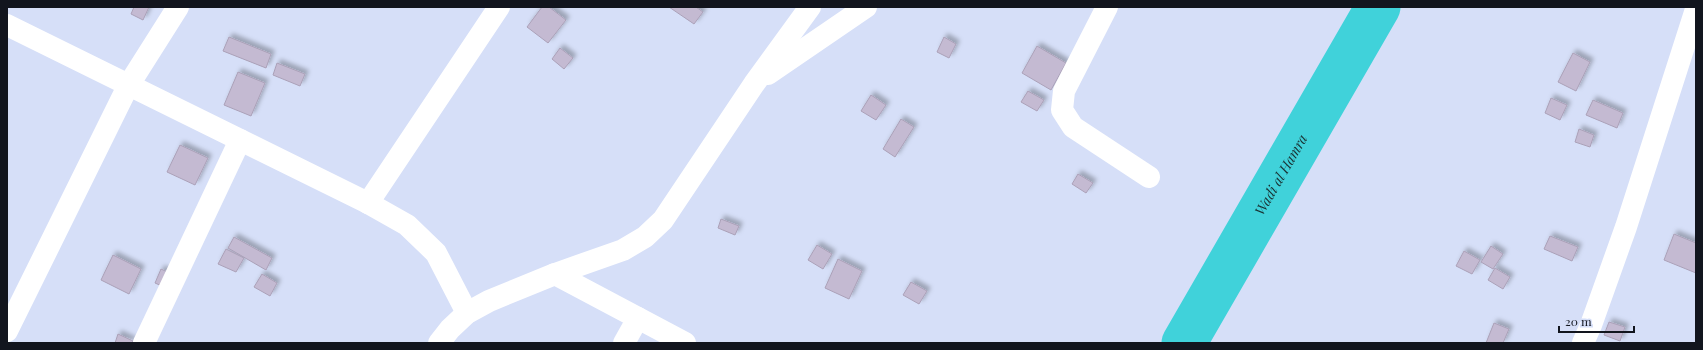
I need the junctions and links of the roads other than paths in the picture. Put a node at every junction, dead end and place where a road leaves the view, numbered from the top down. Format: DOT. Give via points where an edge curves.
graph roads {
  1 [pos="178,7"];
  2 [pos="499,7"];
  3 [pos="866,7"];
  4 [pos="1107,7"];
  5 [pos="1696,9"];
  6 [pos="802,10"];
  7 [pos="7,25"];
  8 [pos="754,84"];
  9 [pos="128,86"];
  10 [pos="240,140"];
  11 [pos="1149,177"];
  12 [pos="368,203"];
  13 [pos="555,274"];
  14 [pos="468,313"];
  15 [pos="638,318"];
  16 [pos="7,331"];
  17 [pos="144,343"];
  18 [pos="439,343"];
  19 [pos="624,343"];
  20 [pos="685,343"];
  21 [pos="1583,343"];
  1 -- 9 [label="street"];
  2 -- 12 [label="street"];
  3 -- 8 [label="street"];
  4 -- 11 [label="street" via="1064,91 1062,110 1073,128"];
  5 -- 21 [label="street" via="1626,227"];
  6 -- 8 [label="street"];
  7 -- 9 [label="street"];
  8 -- 13 [label="street" via="663,220 645,237 623,250"];
  9 -- 10 [label="street"];
  9 -- 16 [label="street"];
  10 -- 12 [label="street"];
  10 -- 17 [label="street"];
  12 -- 14 [label="street" via="407,225 436,253"];
  13 -- 14 [label="street" via="489,301"];
  13 -- 15 [label="street"];
  14 -- 18 [label="street"];
  15 -- 19 [label="street"];
  15 -- 20 [label="street"];
}
